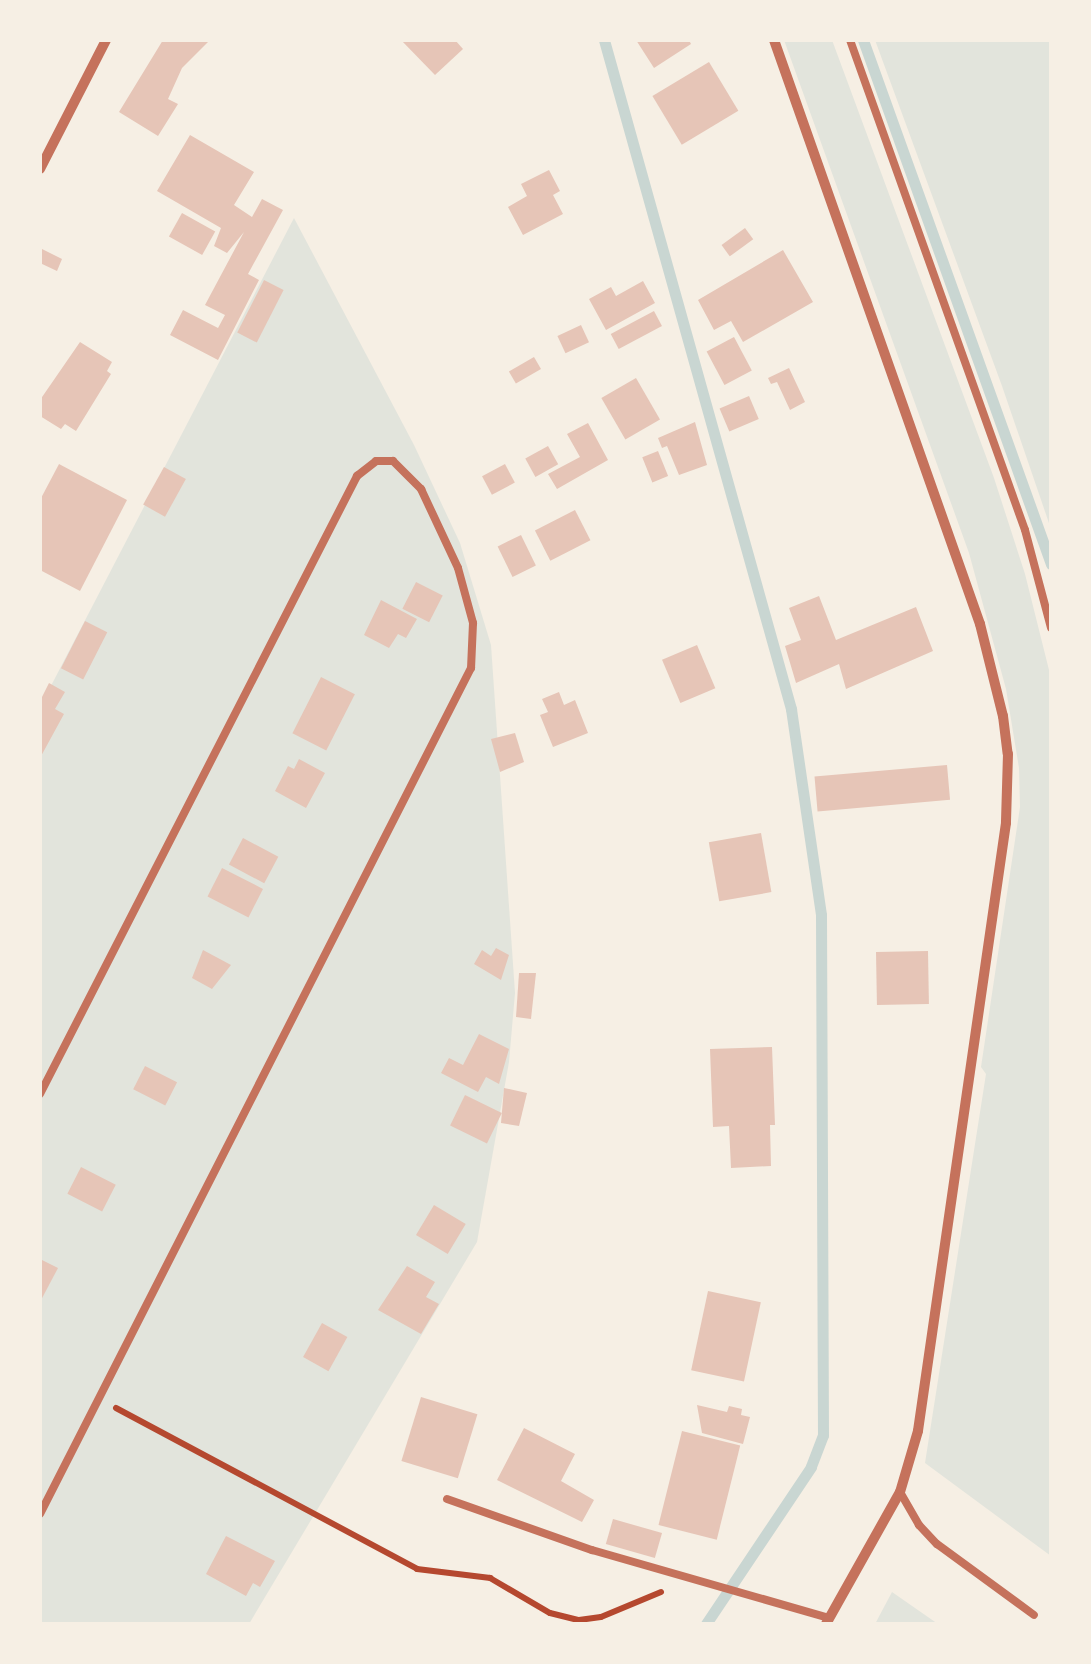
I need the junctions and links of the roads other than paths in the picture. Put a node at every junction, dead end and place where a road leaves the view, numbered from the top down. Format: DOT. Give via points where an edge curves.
graph roads {
  1 [pos="106,40"];
  2 [pos="774,40"];
  3 [pos="850,40"];
  4 [pos="40,169"];
  5 [pos="1051,628"];
  6 [pos="40,1094"];
  7 [pos="900,1492"];
  8 [pos="447,1499"];
  9 [pos="40,1514"];
  10 [pos="1034,1615"];
  11 [pos="827,1621"];
  1 -- 4 [label="street"];
  2 -- 7 [label="street" via="980,624 1008,754 1006,823 918,1432"];
  3 -- 5 [label="lane" via="1025,530"];
  6 -- 9 [label="lane" via="357,476 376,461 399,464 421,488 461,578 473,623 471,668"];
  7 -- 10 [label="lane" via="936,1544"];
  7 -- 11 [label="street"];
  8 -- 11 [label="lane"];
}
